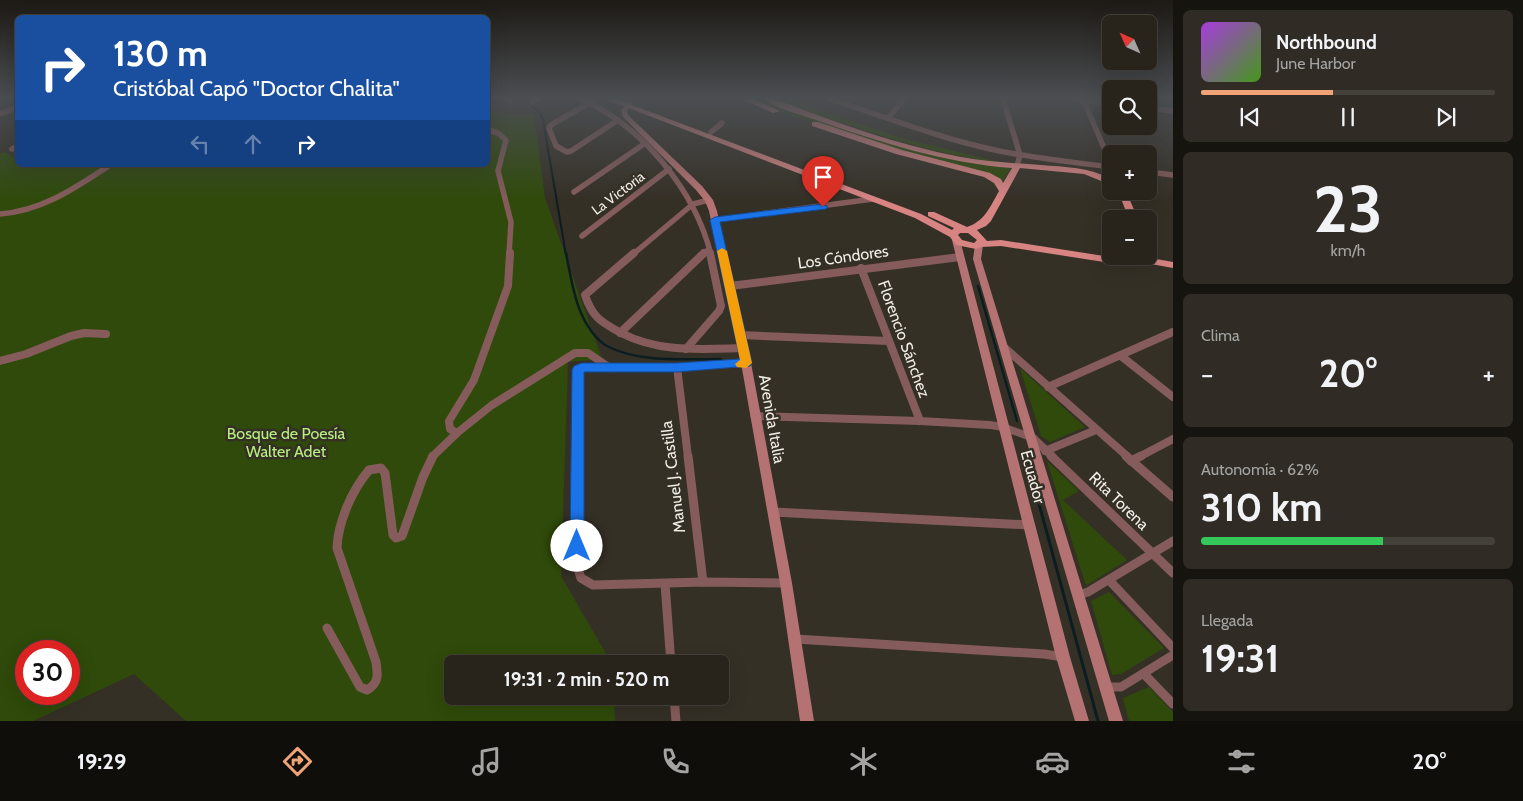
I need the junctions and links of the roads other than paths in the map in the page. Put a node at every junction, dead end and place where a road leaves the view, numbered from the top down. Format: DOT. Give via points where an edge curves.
graph roads {
  1 [pos="497,133"];
  2 [pos="551,133"];
  3 [pos="598,133"];
  4 [pos="632,133"];
  5 [pos="645,133"];
  6 [pos="698,133"];
  7 [pos="713,133"];
  8 [pos="841,133"];
  9 [pos="866,133"];
  10 [pos="930,133"];
  11 [pos="1013,133"];
  12 [pos="1097,133"];
  13 [pos="644,144"];
  14 [pos="1102,145"];
  15 [pos="1020,155"];
  16 [pos="1102,165"];
  17 [pos="1017,166"];
  18 [pos="107,167"];
  19 [pos="669,170"];
  20 [pos="1157,173"];
  21 [pos="1173,175"];
  22 [pos="1102,178"];
  23 [pos="1003,190"];
  24 [pos="574,192"];
  25 [pos="873,199"];
  26 [pos="709,200"];
  27 [pos="693,204"];
  28 [pos="0,214"];
  29 [pos="715,220"];
  30 [pos="970,231"];
  31 [pos="582,236"];
  32 [pos="954,238"];
  33 [pos="979,245"];
  34 [pos="709,249"];
  35 [pos="1102,253"];
  36 [pos="960,257"];
  37 [pos="1102,260"];
  38 [pos="1157,260"];
  39 [pos="1173,265"];
  40 [pos="861,268"];
  41 [pos="730,286"];
  42 [pos="1173,332"];
  43 [pos="620,333"];
  44 [pos="106,334"];
  45 [pos="740,335"];
  46 [pos="889,341"];
  47 [pos="743,348"];
  48 [pos="1005,348"];
  49 [pos="686,349"];
  50 [pos="1121,356"];
  51 [pos="0,361"];
  52 [pos="746,363"];
  53 [pos="677,367"];
  54 [pos="610,368"];
  55 [pos="1048,387"];
  56 [pos="1173,397"];
  57 [pos="755,416"];
  58 [pos="920,421"];
  59 [pos="1003,427"];
  60 [pos="1096,430"];
  61 [pos="457,433"];
  62 [pos="1033,438"];
  63 [pos="1173,439"];
  64 [pos="1045,451"];
  65 [pos="1131,461"];
  66 [pos="1173,497"];
  67 [pos="772,512"];
  68 [pos="1029,525"];
  69 [pos="1173,541"];
  70 [pos="1152,553"];
  71 [pos="1173,573"];
  72 [pos="1109,580"];
  73 [pos="703,582"];
  74 [pos="786,583"];
  75 [pos="665,584"];
  76 [pos="1078,595"];
  77 [pos="327,628"];
  78 [pos="796,639"];
  79 [pos="1173,648"];
  80 [pos="670,655"];
  81 [pos="1173,655"];
  82 [pos="1063,657"];
  83 [pos="1144,674"];
  84 [pos="1107,687"];
  85 [pos="1173,704"];
  86 [pos="675,705"];
  87 [pos="676,721"];
  88 [pos="807,721"];
  89 [pos="1082,721"];
  90 [pos="1116,721"];
  1 -- 61 [label="street" via="506,142 498,171 512,222 508,286 474,380 448,421 450,429"];
  2 -- 3 [label="street" via="556,146 567,152"];
  4 -- 13 [label="street"];
  5 -- 26 [label="main road, Avenida Italia"];
  6 -- 25 [label="main road"];
  7 -- 30 [label="main road"];
  8 -- 23 [label="main road" via="987,175 998,180"];
  9 -- 17 [label="main road" via="944,156"];
  10 -- 15 [label="street"];
  11 -- 15 [label="street"];
  12 -- 14 [label="street"];
  13 -- 19 [label="street"];
  13 -- 24 [label="street"];
  15 -- 16 [label="street"];
  15 -- 17 [label="street"];
  17 -- 22 [label="main road" via="1082,172"];
  17 -- 23 [label="main road"];
  18 -- 28 [label="street" via="46,203 16,213"];
  19 -- 27 [label="street"];
  19 -- 31 [label="street, La Victoria"];
  20 -- 21 [label="street"];
  23 -- 30 [label="main road" via="988,219"];
  25 -- 29 [label="street"];
  25 -- 32 [label="main road" via="929,221"];
  26 -- 27 [label="street"];
  26 -- 29 [label="main road, Avenida Italia"];
  27 -- 34 [label="street"];
  27 -- 43 [label="street" via="585,295 593,316"];
  29 -- 41 [label="main road, Avenida Italia"];
  30 -- 32 [label="main road" via="957,230"];
  30 -- 33 [label="main road" via="982,239"];
  30 -- 35 [label="main road"];
  32 -- 33 [label="main road" via="967,246"];
  32 -- 36 [label="main road, Ecuador"];
  33 -- 37 [label="main road" via="1001,244"];
  33 -- 48 [label="main road, Ecuador" via="977,259"];
  34 -- 43 [label="street"];
  34 -- 49 [label="street" via="721,306"];
  36 -- 40 [label="street, Los Cóndores"];
  36 -- 59 [label="main road, Ecuador"];
  38 -- 39 [label="main road"];
  40 -- 41 [label="street, Los Cóndores"];
  40 -- 46 [label="street, Florencio Sánchez"];
  41 -- 45 [label="main road, Avenida Italia"];
  42 -- 50 [label="street"];
  43 -- 49 [label="street" via="654,347"];
  44 -- 51 [label="street" via="84,333"];
  45 -- 46 [label="street"];
  45 -- 47 [label="main road, Avenida Italia"];
  46 -- 58 [label="street, Florencio Sánchez"];
  47 -- 49 [label="street"];
  47 -- 52 [label="main road, Avenida Italia"];
  48 -- 55 [label="street"];
  48 -- 62 [label="main road, Ecuador"];
  50 -- 55 [label="street"];
  50 -- 56 [label="street"];
  52 -- 53 [label="street"];
  52 -- 57 [label="main road, Avenida Italia"];
  53 -- 54 [label="street"];
  53 -- 73 [label="street, Manuel J. Castilla"];
  54 -- 61 [label="street" via="588,353 575,353 502,398"];
  54 -- 75 [label="street" via="578,370 577,566 581,578 593,585"];
  55 -- 60 [label="street"];
  57 -- 58 [label="street"];
  57 -- 67 [label="main road, Avenida Italia"];
  58 -- 59 [label="street"];
  59 -- 62 [label="street"];
  59 -- 68 [label="main road, Ecuador"];
  60 -- 64 [label="street"];
  60 -- 65 [label="street"];
  61 -- 77 [label="street" via="429,462 402,536 396,538 393,535 385,473 381,468 369,470 364,476 339,530 337,548 378,670 374,686 367,690 360,687"];
  62 -- 64 [label="street, Rita Torena"];
  62 -- 76 [label="main road, Ecuador"];
  63 -- 65 [label="street"];
  64 -- 70 [label="street, Rita Torena"];
  65 -- 66 [label="street"];
  67 -- 68 [label="street"];
  67 -- 74 [label="main road, Avenida Italia"];
  68 -- 82 [label="main road, Ecuador"];
  69 -- 70 [label="street"];
  70 -- 71 [label="street, Rita Torena"];
  70 -- 72 [label="street"];
  72 -- 76 [label="street"];
  72 -- 79 [label="street"];
  73 -- 74 [label="street"];
  73 -- 75 [label="street"];
  74 -- 78 [label="main road, Avenida Italia"];
  75 -- 80 [label="street"];
  76 -- 84 [label="main road, Ecuador"];
  78 -- 82 [label="street"];
  78 -- 88 [label="main road, Avenida Italia"];
  81 -- 83 [label="street"];
  82 -- 89 [label="main road, Ecuador"];
  83 -- 84 [label="street" via="1121,687"];
  83 -- 85 [label="street"];
  84 -- 90 [label="main road, Ecuador"];
  86 -- 87 [label="street"];
}
